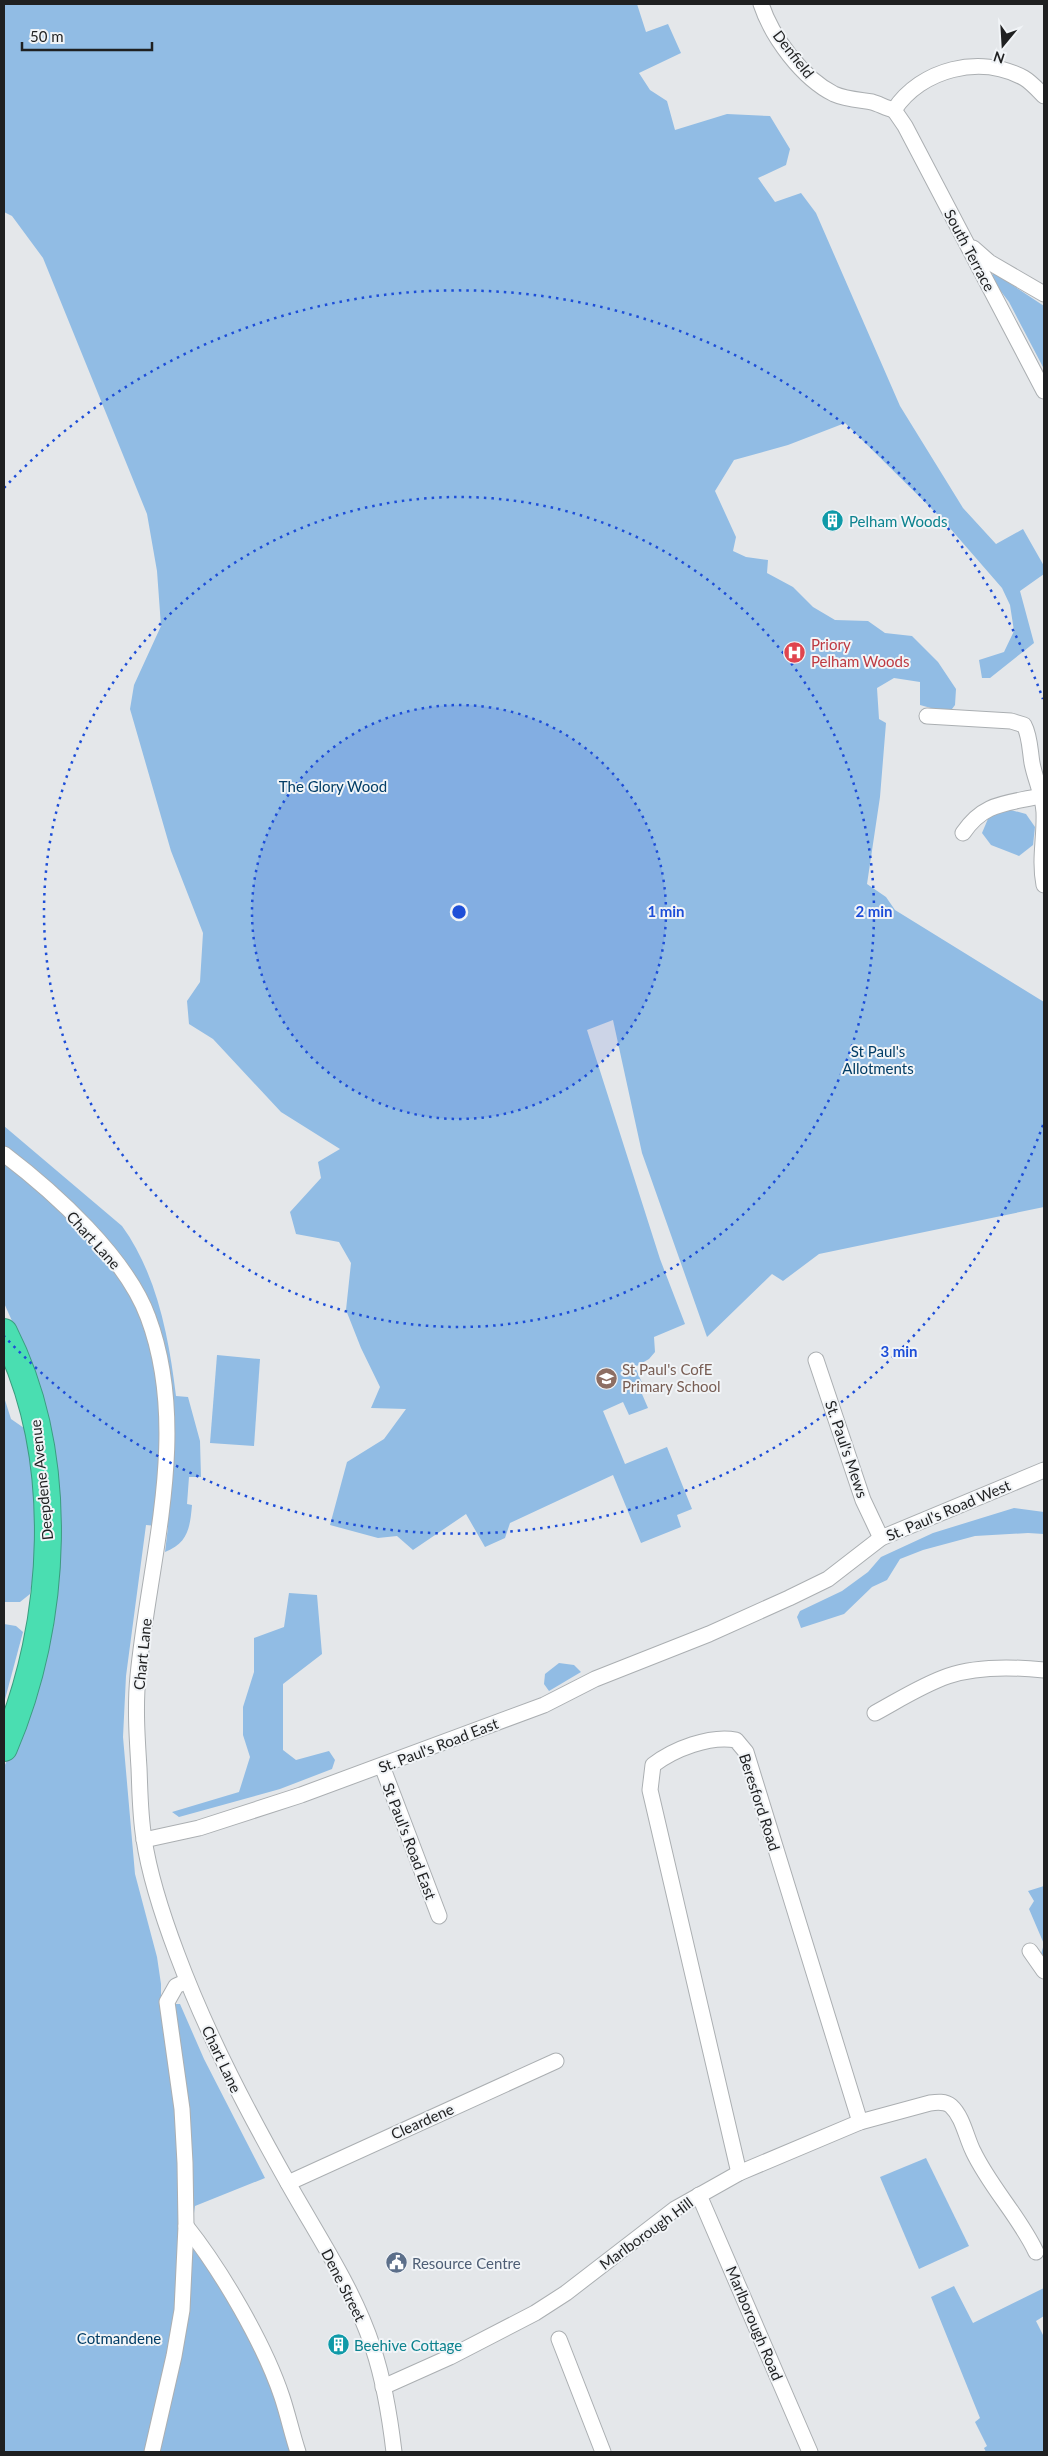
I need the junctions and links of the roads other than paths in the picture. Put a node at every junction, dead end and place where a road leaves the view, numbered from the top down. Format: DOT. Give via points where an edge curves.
graph roads {
  1 [pos="762,4"];
  2 [pos="1044,96"];
  3 [pos="894,110"];
  4 [pos="965,240"];
  5 [pos="1044,294"];
  6 [pos="1044,391"];
  7 [pos="928,716"];
  8 [pos="1040,796"];
  9 [pos="963,833"];
  10 [pos="1044,885"];
  11 [pos="4,1154"];
  12 [pos="4,1332"];
  13 [pos="816,1360"];
  14 [pos="1044,1470"];
  15 [pos="881,1538"];
  16 [pos="724,1627"];
  17 [pos="1044,1670"];
  18 [pos="876,1713"];
  19 [pos="4,1748"];
  20 [pos="382,1766"];
  21 [pos="144,1840"];
  22 [pos="438,1916"];
  23 [pos="1030,1950"];
  24 [pos="1044,1971"];
  25 [pos="187,1981"];
  26 [pos="556,2061"];
  27 [pos="860,2122"];
  28 [pos="739,2173"];
  29 [pos="288,2183"];
  30 [pos="698,2195"];
  31 [pos="186,2226"];
  32 [pos="1036,2252"];
  33 [pos="559,2338"];
  34 [pos="383,2388"];
  35 [pos="152,2452"];
  36 [pos="298,2452"];
  37 [pos="394,2452"];
  38 [pos="601,2452"];
  39 [pos="810,2452"];
  1 -- 3 [label="street, Denfield" via="777,36 818,84 835,94"];
  2 -- 3 [label="street" via="1025,78 992,66 963,66 911,90"];
  3 -- 4 [label="street, South Terrace"];
  4 -- 5 [label="street" via="989,262"];
  4 -- 6 [label="street, South Terrace"];
  7 -- 8 [label="street" via="1010,721 1024,725 1028,731"];
  8 -- 9 [label="street" via="987,808 973,818"];
  8 -- 10 [label="street" via="1044,809 1040,856"];
  11 -- 21 [label="street, Chart Lane" via="55,1197 102,1244 144,1308 157,1347 163,1381 166,1452 138,1679 136,1726"];
  12 -- 19 [label="highway, Deepdene Avenue" via="32,1400 44,1475 48,1547 36,1648 18,1715"];
  13 -- 15 [label="street, St. Paul's Mews" via="863,1500"];
  14 -- 15 [label="street, St. Paul's Road West"];
  15 -- 16 [label="street, St. Paul's Road West" via="828,1579"];
  16 -- 20 [label="street, St. Paul's Road East" via="595,1679 544,1705"];
  17 -- 18 [label="street" via="985,1670 950,1676"];
  20 -- 21 [label="street, St. Paul's Road East" via="199,1828"];
  20 -- 22 [label="street, St Paul's Road East"];
  21 -- 25 [label="street, Chart Lane" via="163,1916"];
  23 -- 24 [label="street"];
  25 -- 29 [label="street, Chart Lane" via="231,2080"];
  25 -- 31 [label="street" via="176,1986 167,2002 182,2109"];
  26 -- 29 [label="street, Cleardene"];
  27 -- 28 [label="street, Marlborough Hill"];
  27 -- 28 [label="street, Beresford Road" via="746,1752 736,1740 722,1738 662,1758 653,1765 650,1790"];
  27 -- 32 [label="street, Marlborough Hill" via="930,2103 951,2105 973,2152"];
  28 -- 30 [label="street, Marlborough Hill"];
  29 -- 34 [label="street, Dene Street" via="347,2287 374,2350"];
  30 -- 34 [label="street, Marlborough Hill" via="542,2308"];
  30 -- 39 [label="street, Marlborough Road"];
  31 -- 35 [label="street" via="182,2310"];
  31 -- 36 [label="street" via="205,2250 263,2352 282,2395"];
  33 -- 38 [label="street"];
  34 -- 37 [label="street, Dene Street"];
}
